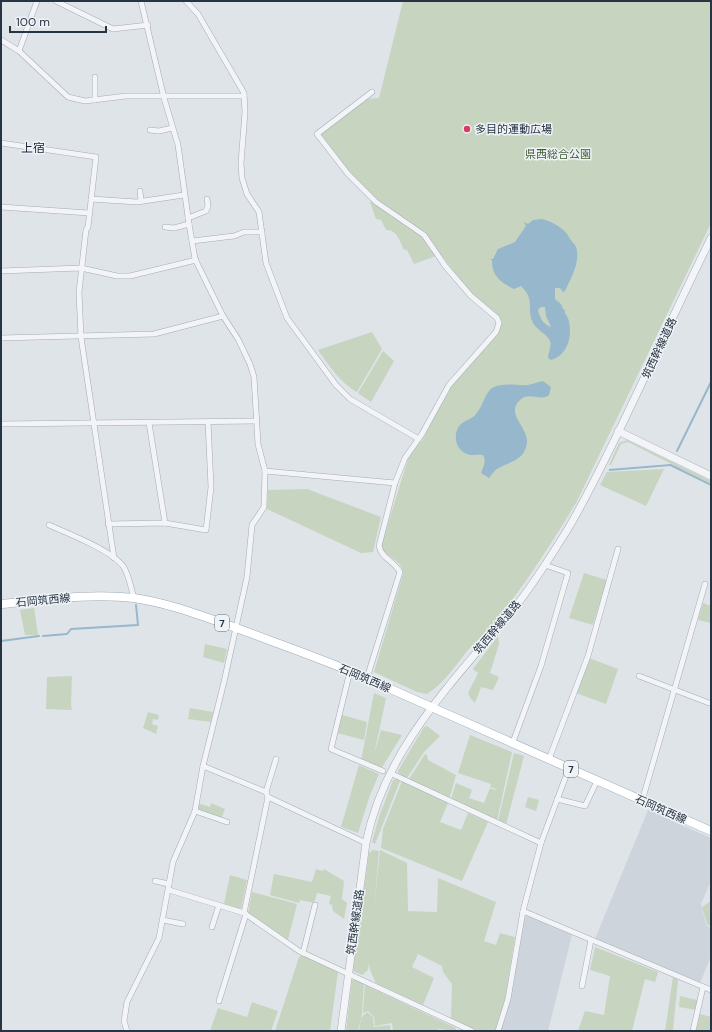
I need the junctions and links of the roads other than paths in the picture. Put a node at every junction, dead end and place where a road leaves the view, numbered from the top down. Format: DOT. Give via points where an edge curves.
graph roads {
  1 [pos="37,1"];
  2 [pos="56,1"];
  3 [pos="141,1"];
  4 [pos="186,1"];
  5 [pos="148,25"];
  6 [pos="1,40"];
  7 [pos="19,51"];
  8 [pos="95,77"];
  9 [pos="372,92"];
  10 [pos="244,96"];
  11 [pos="164,98"];
  12 [pos="95,100"];
  13 [pos="172,128"];
  14 [pos="150,130"];
  15 [pos="1,143"];
  16 [pos="140,191"];
  17 [pos="184,195"];
  18 [pos="91,199"];
  19 [pos="207,200"];
  20 [pos="141,201"];
  21 [pos="1,206"];
  22 [pos="90,213"];
  23 [pos="188,218"];
  24 [pos="189,224"];
  25 [pos="165,227"];
  26 [pos="262,232"];
  27 [pos="711,238"];
  28 [pos="192,241"];
  29 [pos="196,260"];
  30 [pos="81,268"];
  31 [pos="1,271"];
  32 [pos="224,316"];
  33 [pos="81,337"];
  34 [pos="1,338"];
  35 [pos="257,421"];
  36 [pos="208,422"];
  37 [pos="149,423"];
  38 [pos="1,424"];
  39 [pos="94,424"];
  40 [pos="618,431"];
  41 [pos="417,438"];
  42 [pos="265,471"];
  43 [pos="711,476"];
  44 [pos="395,483"];
  45 [pos="164,523"];
  46 [pos="108,524"];
  47 [pos="49,526"];
  48 [pos="618,549"];
  49 [pos="114,558"];
  50 [pos="545,565"];
  51 [pos="705,584"];
  52 [pos="134,598"];
  53 [pos="1,604"];
  54 [pos="234,628"];
  55 [pos="350,671"];
  56 [pos="639,676"];
  57 [pos="367,678"];
  58 [pos="674,689"];
  59 [pos="709,702"];
  60 [pos="431,707"];
  61 [pos="513,742"];
  62 [pos="276,759"];
  63 [pos="549,759"];
  64 [pos="203,766"];
  65 [pos="569,768"];
  66 [pos="387,772"];
  67 [pos="597,781"];
  68 [pos="267,794"];
  69 [pos="557,799"];
  70 [pos="642,801"];
  71 [pos="195,811"];
  72 [pos="227,822"];
  73 [pos="711,831"];
  74 [pos="366,843"];
  75 [pos="541,843"];
  76 [pos="155,881"];
  77 [pos="169,884"];
  78 [pos="169,890"];
  79 [pos="219,905"];
  80 [pos="315,905"];
  81 [pos="523,911"];
  82 [pos="245,913"];
  83 [pos="163,920"];
  84 [pos="183,924"];
  85 [pos="212,927"];
  86 [pos="591,940"];
  87 [pos="303,953"];
  88 [pos="348,972"];
  89 [pos="582,986"];
  90 [pos="703,987"];
  91 [pos="711,990"];
  92 [pos="219,1001"];
  93 [pos="127,1031"];
  94 [pos="341,1031"];
  95 [pos="472,1031"];
  96 [pos="498,1031"];
  97 [pos="693,1031"];
  1 -- 7 [label="street"];
  2 -- 5 [label="street" via="113,29"];
  3 -- 5 [label="street"];
  4 -- 10 [label="street" via="198,14"];
  5 -- 11 [label="street"];
  6 -- 7 [label="street"];
  7 -- 12 [label="street" via="68,97 85,101"];
  8 -- 12 [label="street"];
  9 -- 41 [label="street" via="317,134 348,174 376,202 424,236 471,296 497,318 499,323 496,332 449,385 422,434"];
  10 -- 11 [label="street"];
  10 -- 26 [label="street" via="242,178 247,194 260,212"];
  11 -- 12 [label="street" via="126,96"];
  11 -- 13 [label="street"];
  13 -- 14 [label="street"];
  13 -- 17 [label="street" via="178,145"];
  15 -- 18 [label="street" via="96,157"];
  16 -- 20 [label="street"];
  17 -- 20 [label="street"];
  17 -- 23 [label="street"];
  18 -- 20 [label="street"];
  18 -- 22 [label="street"];
  19 -- 23 [label="street" via="206,211"];
  21 -- 22 [label="street"];
  22 -- 30 [label="street"];
  23 -- 24 [label="street"];
  24 -- 25 [label="street" via="174,228"];
  24 -- 28 [label="street"];
  26 -- 28 [label="street" via="244,232 234,236"];
  26 -- 41 [label="street" via="266,263 287,318 313,355 350,399"];
  27 -- 40 [label="street, 筑西幹線道路"];
  28 -- 29 [label="street"];
  29 -- 30 [label="street" via="130,276 86,271"];
  29 -- 32 [label="street"];
  30 -- 31 [label="street"];
  30 -- 33 [label="street"];
  32 -- 33 [label="street" via="154,334"];
  32 -- 35 [label="street" via="250,364 254,377"];
  33 -- 34 [label="street"];
  33 -- 39 [label="street"];
  35 -- 36 [label="street"];
  35 -- 42 [label="street" via="258,444"];
  36 -- 37 [label="street"];
  36 -- 45 [label="street" via="212,487 206,530"];
  37 -- 39 [label="street"];
  37 -- 45 [label="street"];
  38 -- 39 [label="street"];
  39 -- 46 [label="street"];
  40 -- 43 [label="street"];
  40 -- 50 [label="street, 筑西幹線道路" via="586,496"];
  41 -- 44 [label="street"];
  42 -- 44 [label="street"];
  42 -- 54 [label="street" via="264,507 252,525 247,577"];
  44 -- 57 [label="street" via="379,546 385,558 397,565 400,572"];
  45 -- 46 [label="street"];
  46 -- 49 [label="street"];
  47 -- 49 [label="street" via="77,537"];
  48 -- 63 [label="street" via="588,656"];
  49 -- 52 [label="street" via="124,566"];
  50 -- 60 [label="street, 筑西幹線道路" via="520,600"];
  50 -- 61 [label="street" via="568,573 541,666"];
  51 -- 58 [label="street"];
  52 -- 53 [label="main road, 石岡筑西線 / 7" via="76,597"];
  52 -- 54 [label="main road, 石岡筑西線 / 7" via="172,606"];
  54 -- 55 [label="main road, 石岡筑西線 / 7" via="294,648"];
  54 -- 64 [label="street" via="224,682"];
  55 -- 57 [label="main road, 石岡筑西線 / 7"];
  55 -- 66 [label="street" via="331,749"];
  56 -- 58 [label="street"];
  57 -- 60 [label="main road, 石岡筑西線 / 7"];
  58 -- 59 [label="street"];
  58 -- 70 [label="street"];
  60 -- 61 [label="main road, 石岡筑西線 / 7"];
  60 -- 66 [label="street, 筑西幹線道路"];
  61 -- 63 [label="main road, 石岡筑西線 / 7"];
  62 -- 68 [label="street"];
  63 -- 65 [label="main road, 石岡筑西線 / 7"];
  64 -- 68 [label="street"];
  64 -- 71 [label="street"];
  65 -- 67 [label="main road, 石岡筑西線 / 7"];
  65 -- 69 [label="street"];
  66 -- 74 [label="street, 筑西幹線道路" via="371,818"];
  66 -- 75 [label="street"];
  67 -- 69 [label="street" via="585,806"];
  67 -- 70 [label="main road, 石岡筑西線 / 7"];
  68 -- 74 [label="street"];
  68 -- 82 [label="street"];
  69 -- 75 [label="street"];
  70 -- 73 [label="main road, 石岡筑西線 / 7"];
  71 -- 72 [label="street"];
  71 -- 77 [label="street" via="173,862"];
  74 -- 88 [label="street, 筑西幹線道路"];
  75 -- 81 [label="street"];
  76 -- 77 [label="street"];
  77 -- 78 [label="street"];
  78 -- 79 [label="street"];
  78 -- 83 [label="street"];
  79 -- 82 [label="street"];
  79 -- 85 [label="street"];
  80 -- 87 [label="street"];
  81 -- 86 [label="street"];
  81 -- 96 [label="street" via="508,999"];
  82 -- 87 [label="street"];
  82 -- 92 [label="street"];
  83 -- 84 [label="street"];
  83 -- 93 [label="street" via="156,945 127,1002 124,1020"];
  86 -- 89 [label="street"];
  86 -- 90 [label="street"];
  87 -- 88 [label="street"];
  88 -- 94 [label="street, 筑西幹線道路"];
  88 -- 95 [label="street"];
  90 -- 91 [label="street"];
  90 -- 97 [label="street"];
}
